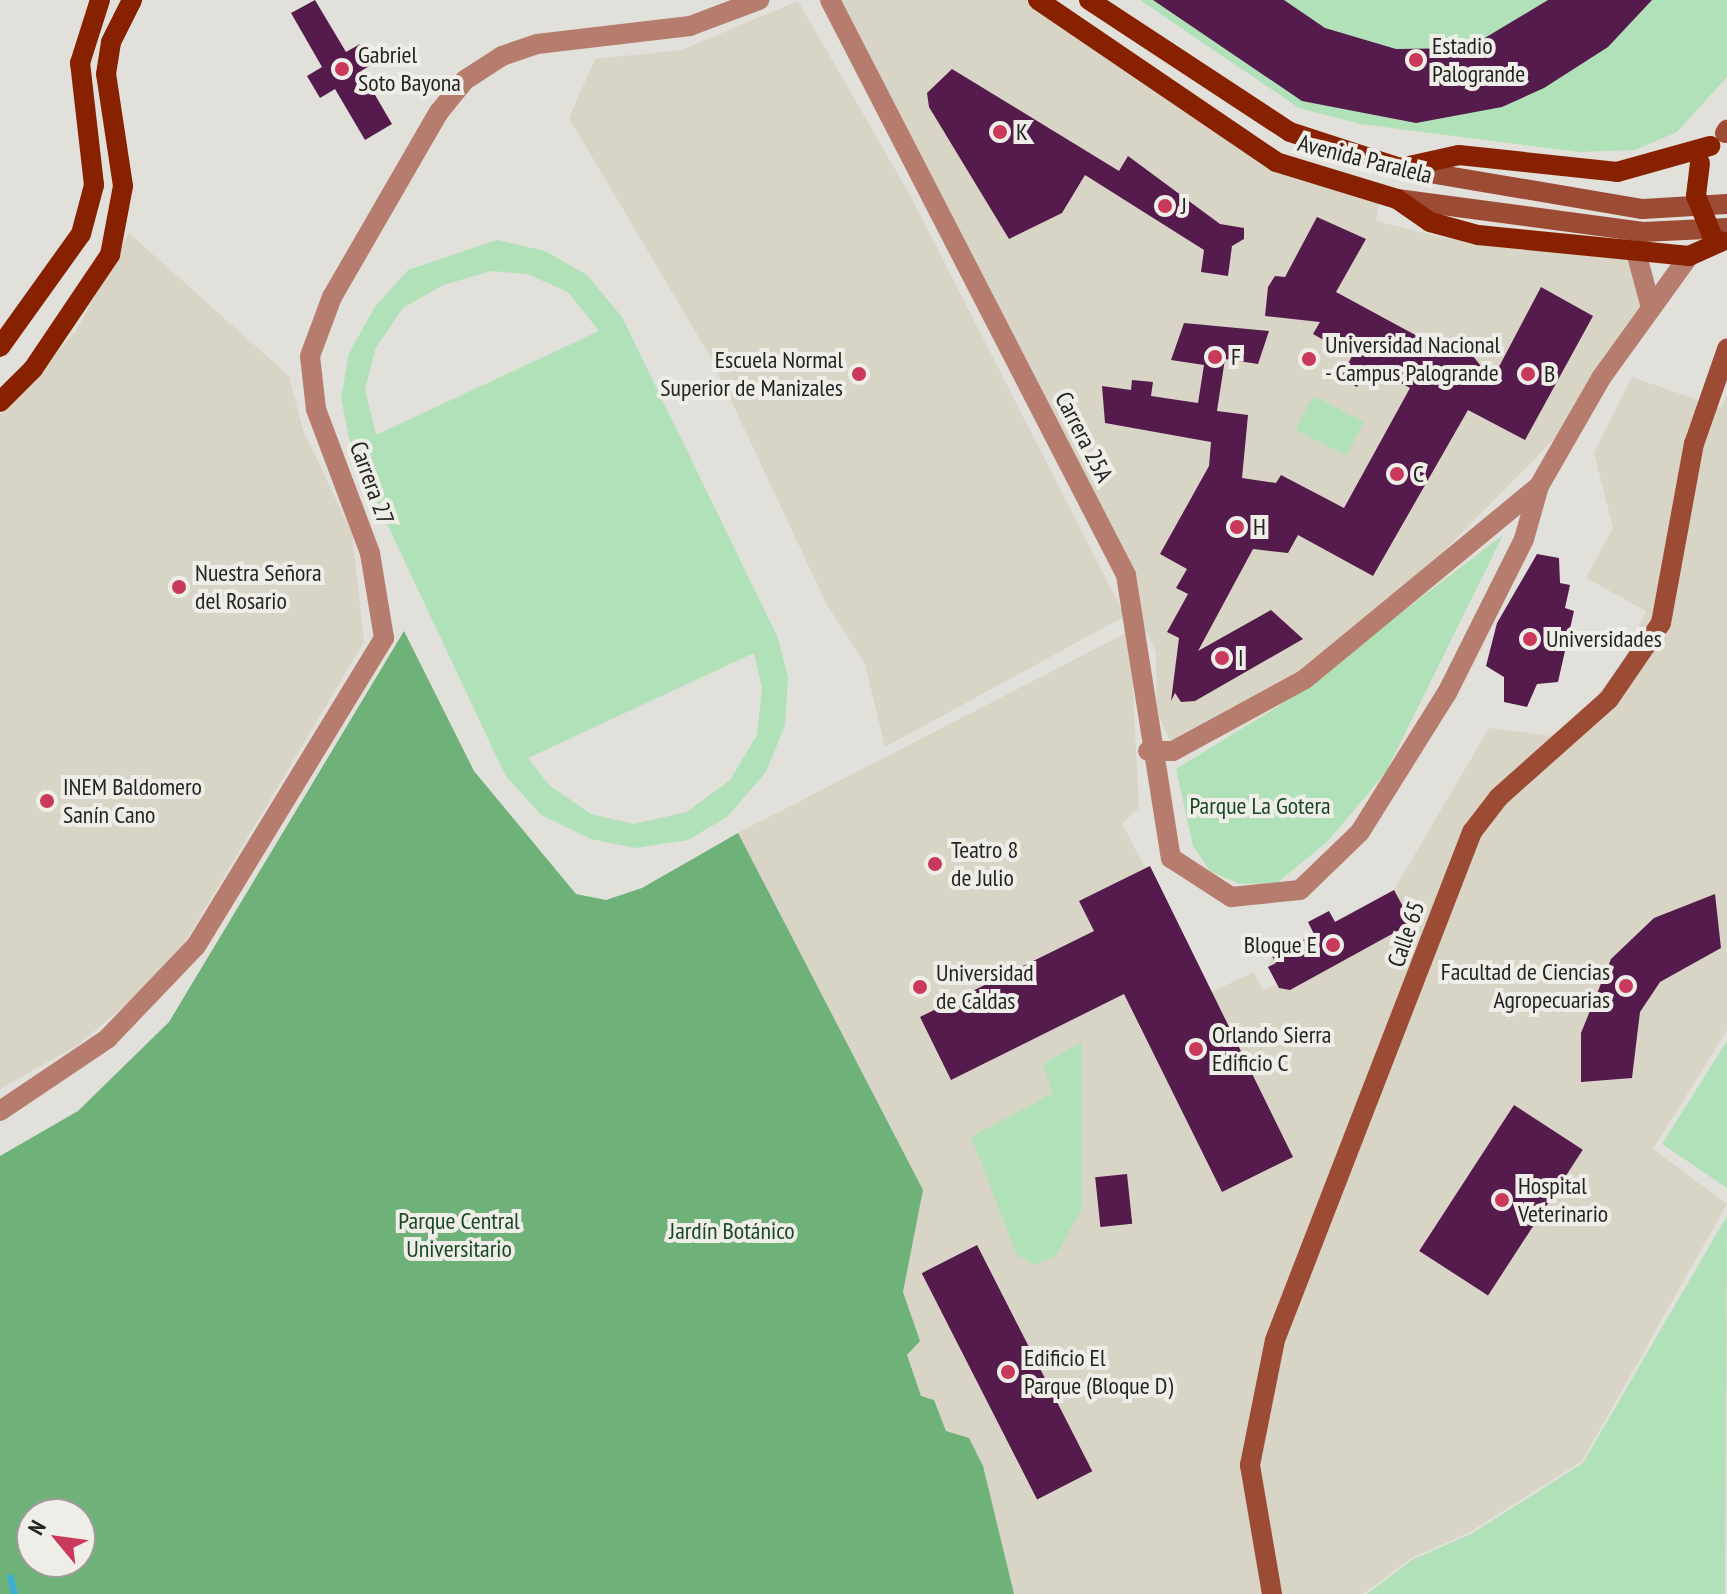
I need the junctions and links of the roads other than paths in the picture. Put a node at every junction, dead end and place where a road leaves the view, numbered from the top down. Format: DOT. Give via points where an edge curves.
graph roads {
  1 [pos="100,0"];
  2 [pos="132,0"];
  3 [pos="759,0"];
  4 [pos="830,0"];
  5 [pos="1038,0"];
  6 [pos="1089,0"];
  7 [pos="1718,141"];
  8 [pos="1400,168"];
  9 [pos="1397,199"];
  10 [pos="1727,204"];
  11 [pos="1722,237"];
  12 [pos="1636,252"];
  13 [pos="1689,256"];
  14 [pos="1651,308"];
  15 [pos="0,347"];
  16 [pos="1727,349"];
  17 [pos="0,402"];
  18 [pos="1539,486"];
  19 [pos="1148,751"];
  20 [pos="0,1111"];
  21 [pos="1272,1594"];
  1 -- 15 [label="main road" via="80,63 94,185 81,234"];
  2 -- 17 [label="main road" via="111,42 106,74 123,186 110,255 33,369"];
  3 -- 20 [label="street, Carrera 27" via="690,26 537,44 502,56 465,80 439,112 332,297 310,356 316,409 370,553 384,638 196,946 107,1039"];
  4 -- 19 [label="street, Carrera 25A" via="1126,575 1139,623"];
  5 -- 9 [label="main road, Avenida Paralela" via="1276,162"];
  6 -- 8 [label="main road, Avenida Paralela" via="1260,115"];
  7 -- 8 [label="main road" via="1617,172 1459,155"];
  7 -- 11 [label="main road, bridge" via="1696,196"];
  8 -- 10 [label="main road, Avenida Paralela" via="1643,209"];
  9 -- 11 [label="main road, Avenida Paralela" via="1643,232"];
  9 -- 12 [label="main road" via="1430,222 1478,235"];
  11 -- 13 [label="main road"];
  12 -- 13 [label="main road"];
  12 -- 14 [label="street"];
  13 -- 14 [label="street"];
  14 -- 18 [label="street"];
  16 -- 21 [label="main road, Calle 65" via="1694,444 1661,623 1609,699 1499,797 1472,832 1275,1340 1250,1465"];
  18 -- 19 [label="street" via="1305,679 1173,751"];
  18 -- 19 [label="street, Carrera 25A" via="1524,539 1447,693 1360,832 1300,890 1231,897 1171,858"];
}
